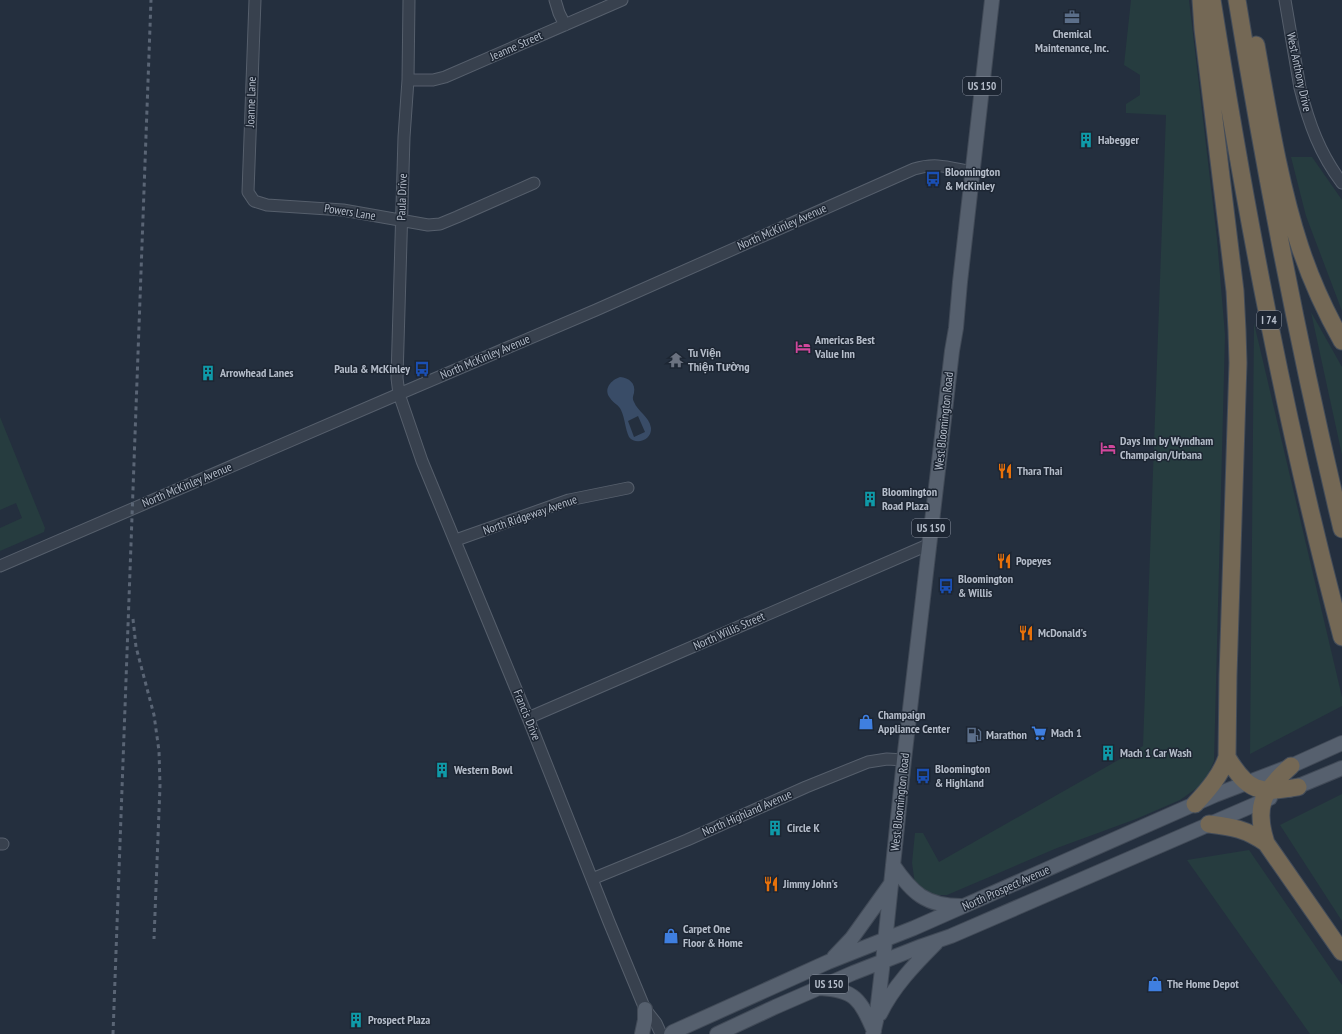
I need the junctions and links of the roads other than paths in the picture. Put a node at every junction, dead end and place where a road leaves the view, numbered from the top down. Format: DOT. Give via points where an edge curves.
graph roads {
  1 [pos="255,0"];
  2 [pos="409,0"];
  3 [pos="555,0"];
  4 [pos="622,0"];
  5 [pos="992,0"];
  6 [pos="1201,0"];
  7 [pos="1212,0"];
  8 [pos="1238,0"];
  9 [pos="1248,0"];
  10 [pos="1285,0"];
  11 [pos="565,25"];
  12 [pos="408,80"];
  13 [pos="972,172"];
  14 [pos="534,183"];
  15 [pos="1342,183"];
  16 [pos="254,202"];
  17 [pos="402,221"];
  18 [pos="1342,341"];
  19 [pos="399,394"];
  20 [pos="628,488"];
  21 [pos="1342,528"];
  22 [pos="456,540"];
  23 [pos="930,544"];
  24 [pos="0,566"];
  25 [pos="1342,637"];
  26 [pos="528,718"];
  27 [pos="1338,745"];
  28 [pos="1227,757"];
  29 [pos="904,760"];
  30 [pos="1291,766"];
  31 [pos="1341,769"];
  32 [pos="1247,783"];
  33 [pos="1298,787"];
  34 [pos="1265,796"];
  35 [pos="1195,804"];
  36 [pos="1209,824"];
  37 [pos="1266,843"];
  38 [pos="893,866"];
  39 [pos="592,879"];
  40 [pos="891,884"];
  41 [pos="965,906"];
  42 [pos="885,940"];
  43 [pos="937,942"];
  44 [pos="1342,952"];
  45 [pos="883,961"];
  46 [pos="828,962"];
  47 [pos="819,988"];
  48 [pos="645,1008"];
  49 [pos="875,1029"];
  50 [pos="642,1034"];
  51 [pos="661,1034"];
  52 [pos="671,1034"];
  53 [pos="717,1034"];
  1 -- 16 [label="street, Joanne Lane" via="248,184 248,192"];
  2 -- 12 [label="street, Paula Drive"];
  3 -- 11 [label="street"];
  4 -- 11 [label="street, Jeanne Street"];
  5 -- 13 [label="main road, West Bloomington Road / US 150"];
  6 -- 28 [label="highway" via="1235,291 1237,330"];
  7 -- 25 [label="highway, I 74" via="1231,124 1283,390"];
  8 -- 21 [label="highway, I 74" via="1252,94 1281,251"];
  9 -- 18 [label="highway" via="1276,154 1291,216 1314,286"];
  10 -- 15 [label="street, West Anthony Drive" via="1303,102 1323,155"];
  11 -- 12 [label="street, Jeanne Street" via="439,79"];
  12 -- 17 [label="street, Paula Drive"];
  13 -- 19 [label="street, North McKinley Avenue" via="940,165 914,169"];
  13 -- 23 [label="main road, West Bloomington Road / US 150"];
  14 -- 17 [label="street, Powers Lane" via="440,224"];
  16 -- 17 [label="street, Powers Lane" via="331,208"];
  17 -- 19 [label="street, Paula Drive" via="397,378"];
  19 -- 22 [label="street, Francis Drive" via="422,461"];
  19 -- 24 [label="street, North McKinley Avenue"];
  20 -- 22 [label="street, North Ridgeway Avenue" via="569,500"];
  22 -- 26 [label="street, Francis Drive"];
  23 -- 26 [label="street, North Willis Street"];
  23 -- 29 [label="main road, West Bloomington Road / US 150"];
  26 -- 39 [label="street, Francis Drive"];
  27 -- 30 [label="main road, North Prospect Avenue"];
  28 -- 32 [label="highway"];
  28 -- 35 [label="highway" via="1212,784"];
  29 -- 38 [label="main road, West Bloomington Road / US 150"];
  29 -- 39 [label="street, North Highland Avenue" via="887,758 868,762"];
  30 -- 32 [label="main road, North Prospect Avenue"];
  30 -- 34 [label="highway"];
  31 -- 33 [label="main road"];
  32 -- 34 [label="highway" via="1261,790"];
  32 -- 35 [label="main road, North Prospect Avenue"];
  33 -- 34 [label="highway"];
  34 -- 36 [label="main road, North Prospect Avenue"];
  34 -- 37 [label="highway" via="1260,822"];
  35 -- 41 [label="main road, North Prospect Avenue"];
  36 -- 37 [label="highway" via="1242,829"];
  36 -- 43 [label="main road, North Prospect Avenue"];
  37 -- 44 [label="highway"];
  38 -- 40 [label="main road, West Bloomington Road / US 150"];
  38 -- 41 [label="main road" via="908,886 922,898 943,905"];
  39 -- 48 [label="street, Francis Drive"];
  40 -- 42 [label="main road, West Bloomington Road / US 150"];
  40 -- 46 [label="main road" via="845,946"];
  41 -- 42 [label="main road, North Prospect Avenue"];
  42 -- 45 [label="main road, West Bloomington Road / US 150"];
  42 -- 46 [label="main road, North Prospect Avenue"];
  43 -- 45 [label="main road, North Prospect Avenue"];
  43 -- 49 [label="main road" via="889,997"];
  45 -- 47 [label="main road, North Prospect Avenue / US 150"];
  45 -- 49 [label="main road, West Bloomington Road"];
  46 -- 52 [label="main road, North Prospect Avenue / US 150"];
  47 -- 49 [label="main road" via="842,991 853,996"];
  47 -- 53 [label="main road, North Prospect Avenue / US 150"];
  48 -- 50 [label="main road"];
  48 -- 51 [label="street, Francis Drive"];
}
